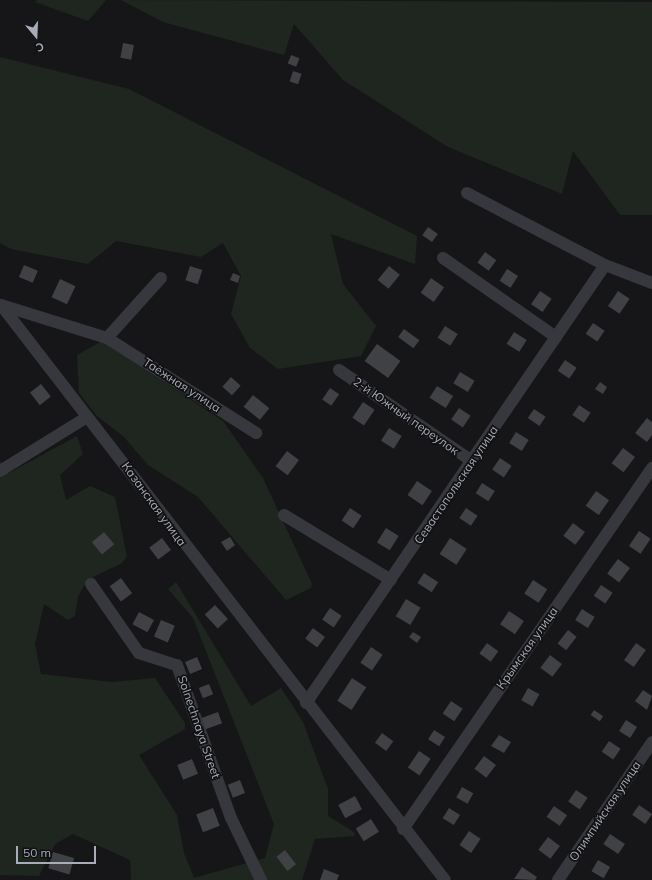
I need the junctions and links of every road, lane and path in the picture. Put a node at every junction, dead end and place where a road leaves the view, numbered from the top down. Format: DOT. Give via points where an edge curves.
graph roads {
  1 [pos="467,193"];
  2 [pos="443,258"];
  3 [pos="605,265"];
  4 [pos="161,278"];
  5 [pos="652,283"];
  6 [pos="1,305"];
  7 [pos="556,337"];
  8 [pos="107,338"];
  9 [pos="339,370"];
  10 [pos="86,417"];
  11 [pos="256,433"];
  12 [pos="472,461"];
  13 [pos="652,468"];
  14 [pos="0,471"];
  15 [pos="284,514"];
  16 [pos="392,580"];
  17 [pos="91,584"];
  18 [pos="306,703"];
  19 [pos="652,742"];
  20 [pos="403,828"];
  21 [pos="261,880"];
  22 [pos="445,880"];
  23 [pos="558,880"];
  1 -- 3 [label="street"];
  2 -- 7 [label="street"];
  3 -- 5 [label="street"];
  3 -- 7 [label="street, Севастопольская улица"];
  4 -- 8 [label="street"];
  6 -- 8 [label="street, Таёжная улица"];
  6 -- 10 [label="street, Казанская улица"];
  7 -- 12 [label="street, Севастопольская улица"];
  8 -- 11 [label="street, Таёжная улица"];
  9 -- 12 [label="street, 2-й Южный переулок"];
  10 -- 14 [label="street"];
  10 -- 18 [label="street, Казанская улица"];
  12 -- 16 [label="street, Севастопольская улица"];
  13 -- 20 [label="street, Крымская улица"];
  15 -- 16 [label="street"];
  16 -- 18 [label="street, Севастопольская улица"];
  17 -- 21 [label="street, Solnechnaya Street" via="139,653 177,665 231,818"];
  18 -- 20 [label="street, Казанская улица"];
  19 -- 23 [label="street, Олимпийская улица"];
  20 -- 22 [label="street, Казанская улица"];
}
